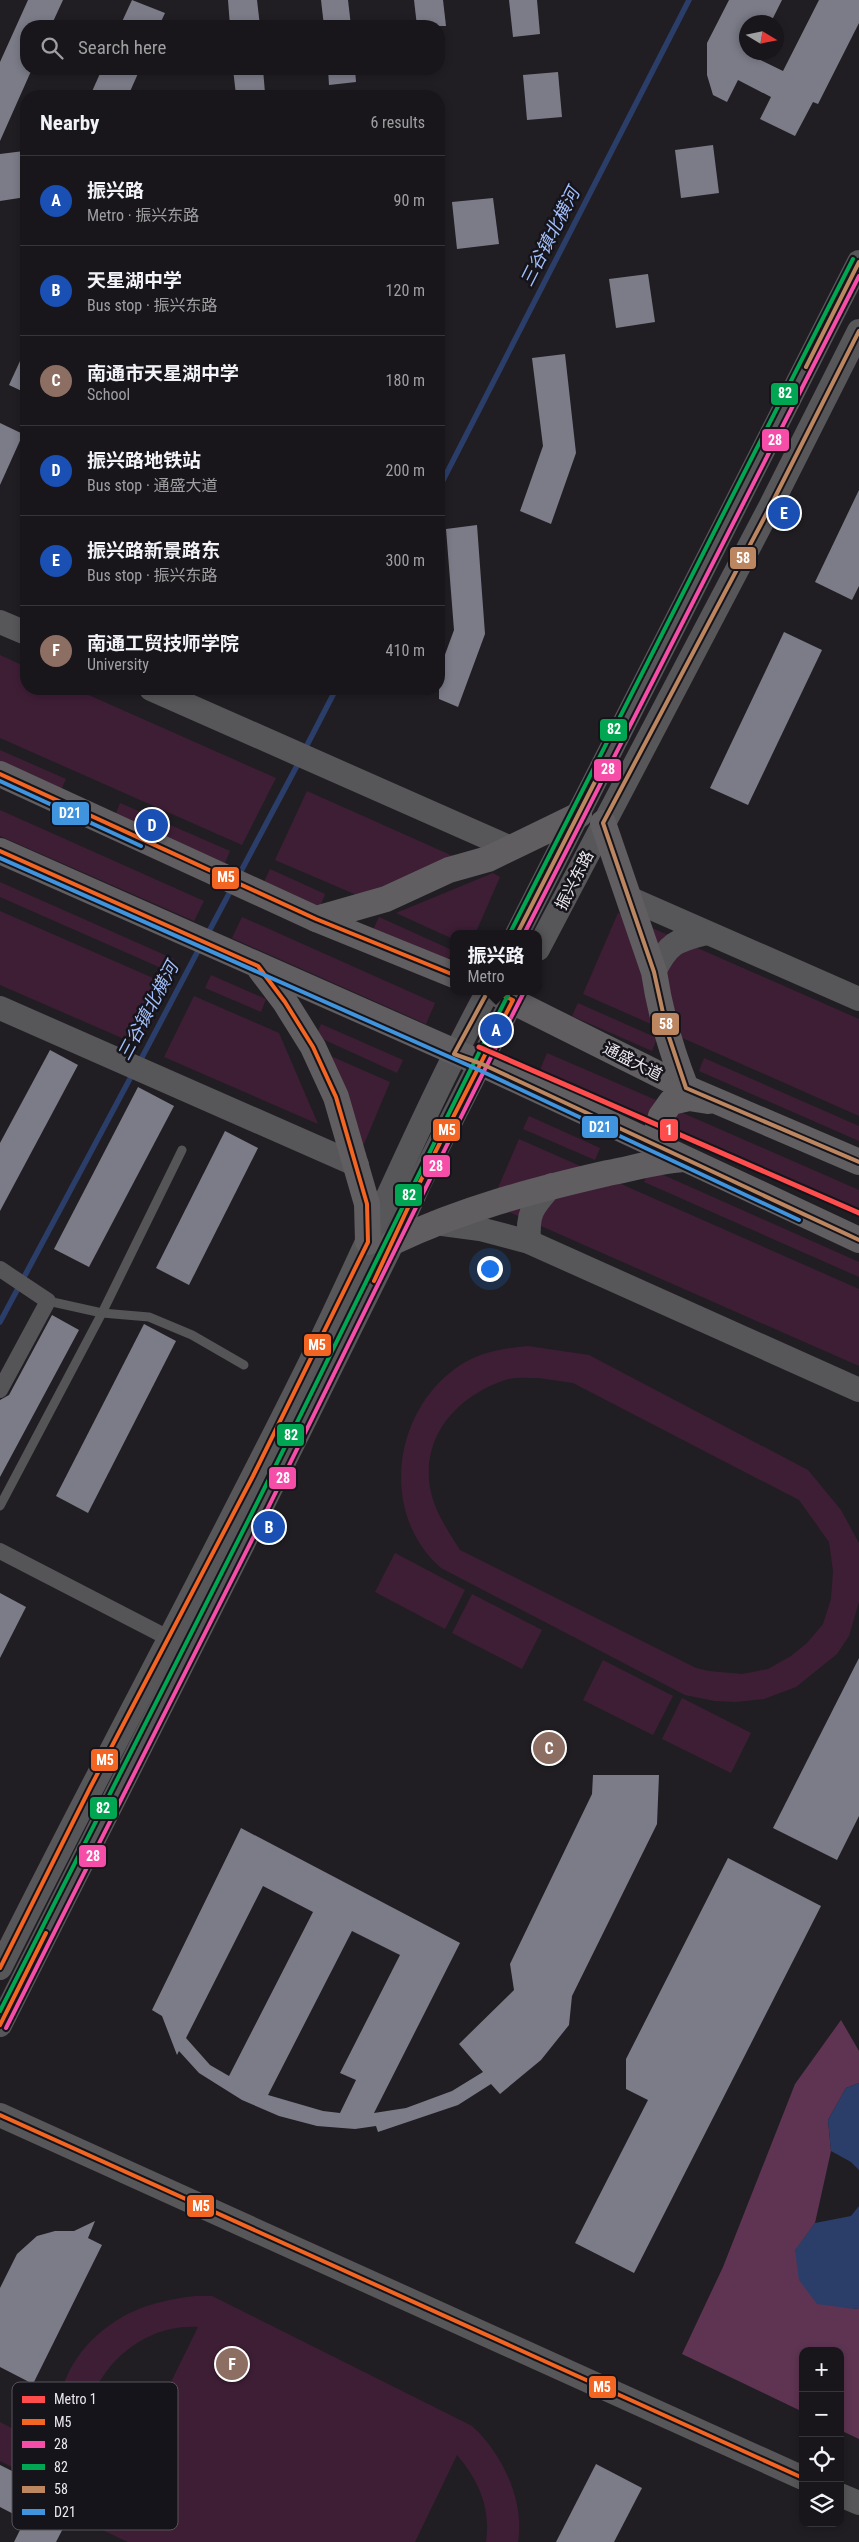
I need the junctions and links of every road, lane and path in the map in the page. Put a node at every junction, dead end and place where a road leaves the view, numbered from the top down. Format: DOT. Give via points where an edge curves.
graph roads {
  1 [pos="859,262"];
  2 [pos="859,331"];
  3 [pos="0,622"];
  4 [pos="20,631"];
  5 [pos="165,695"];
  6 [pos="0,774"];
  7 [pos="578,815"];
  8 [pos="603,823"];
  9 [pos="511,848"];
  10 [pos="0,850"];
  11 [pos="630,899"];
  12 [pos="316,919"];
  13 [pos="520,930"];
  14 [pos="707,933"];
  15 [pos="542,941"];
  16 [pos="258,966"];
  17 [pos="654,972"];
  18 [pos="450,973"];
  19 [pos="486,995"];
  20 [pos="507,995"];
  21 [pos="509,995"];
  22 [pos="859,999"];
  23 [pos="0,1008"];
  24 [pos="454,1054"];
  25 [pos="482,1064"];
  26 [pos="686,1088"];
  27 [pos="719,1102"];
  28 [pos="182,1150"];
  29 [pos="675,1155"];
  30 [pos="859,1162"];
  31 [pos="357,1165"];
  32 [pos="552,1185"];
  33 [pos="435,1223"];
  34 [pos="859,1240"];
  35 [pos="380,1242"];
  36 [pos="529,1242"];
  37 [pos="0,1269"];
  38 [pos="48,1301"];
  39 [pos="102,1312"];
  40 [pos="244,1365"];
  41 [pos="0,1390"];
  42 [pos="859,1390"];
  43 [pos="0,1506"];
  44 [pos="0,1550"];
  45 [pos="179,1644"];
  46 [pos="0,1968"];
  47 [pos="0,2025"];
  48 [pos="0,2115"];
  49 [pos="799,2476"];
  50 [pos="844,2496"];
  51 [pos="859,2503"];
  1 -- 7 [label="main road, 振兴东路"];
  2 -- 8 [label="main road, 振兴东路"];
  3 -- 4 [label="main road"];
  5 -- 9 [label="main road"];
  6 -- 12 [label="main road"];
  7 -- 9 [label="main road"];
  7 -- 13 [label="main road, 振兴东路"];
  8 -- 11 [label="main road"];
  8 -- 15 [label="main road, 振兴东路"];
  9 -- 12 [label="main road" via="488,859 449,870 386,899"];
  10 -- 16 [label="main road"];
  11 -- 14 [label="main road"];
  11 -- 17 [label="main road"];
  12 -- 18 [label="main road"];
  14 -- 17 [label="main road" via="678,941 664,953"];
  14 -- 22 [label="main road"];
  16 -- 24 [label="main road"];
  16 -- 31 [label="main road" via="313,1047 336,1097"];
  17 -- 26 [label="main road" via="658,997"];
  19 -- 24 [label="main road"];
  20 -- 25 [label="main road"];
  21 -- 26 [label="main road, 通盛大道"];
  23 -- 31 [label="main road"];
  24 -- 25 [label="main road"];
  24 -- 35 [label="main road"];
  25 -- 29 [label="main road"];
  25 -- 35 [label="main road" via="420,1184"];
  26 -- 27 [label="main road, 通盛大道"];
  27 -- 29 [label="main road" via="689,1098 671,1102 661,1116 656,1134"];
  27 -- 30 [label="main road, 通盛大道"];
  28 -- 39 [label="lane"];
  29 -- 32 [label="main road"];
  29 -- 34 [label="main road"];
  31 -- 35 [label="main road"];
  32 -- 33 [label="main road"];
  32 -- 36 [label="main road" via="535,1204 527,1220"];
  33 -- 35 [label="main road"];
  33 -- 36 [label="main road"];
  35 -- 45 [label="main road" via="254,1476"];
  36 -- 42 [label="main road"];
  37 -- 38 [label="street"];
  38 -- 39 [label="lane"];
  38 -- 41 [label="street"];
  39 -- 40 [label="lane" via="149,1316 192,1335"];
  39 -- 43 [label="lane"];
  44 -- 45 [label="street"];
  45 -- 46 [label="main road" via="90,1788"];
  45 -- 47 [label="main road"];
  48 -- 49 [label="main road"];
  50 -- 51 [label="main road"];
}
